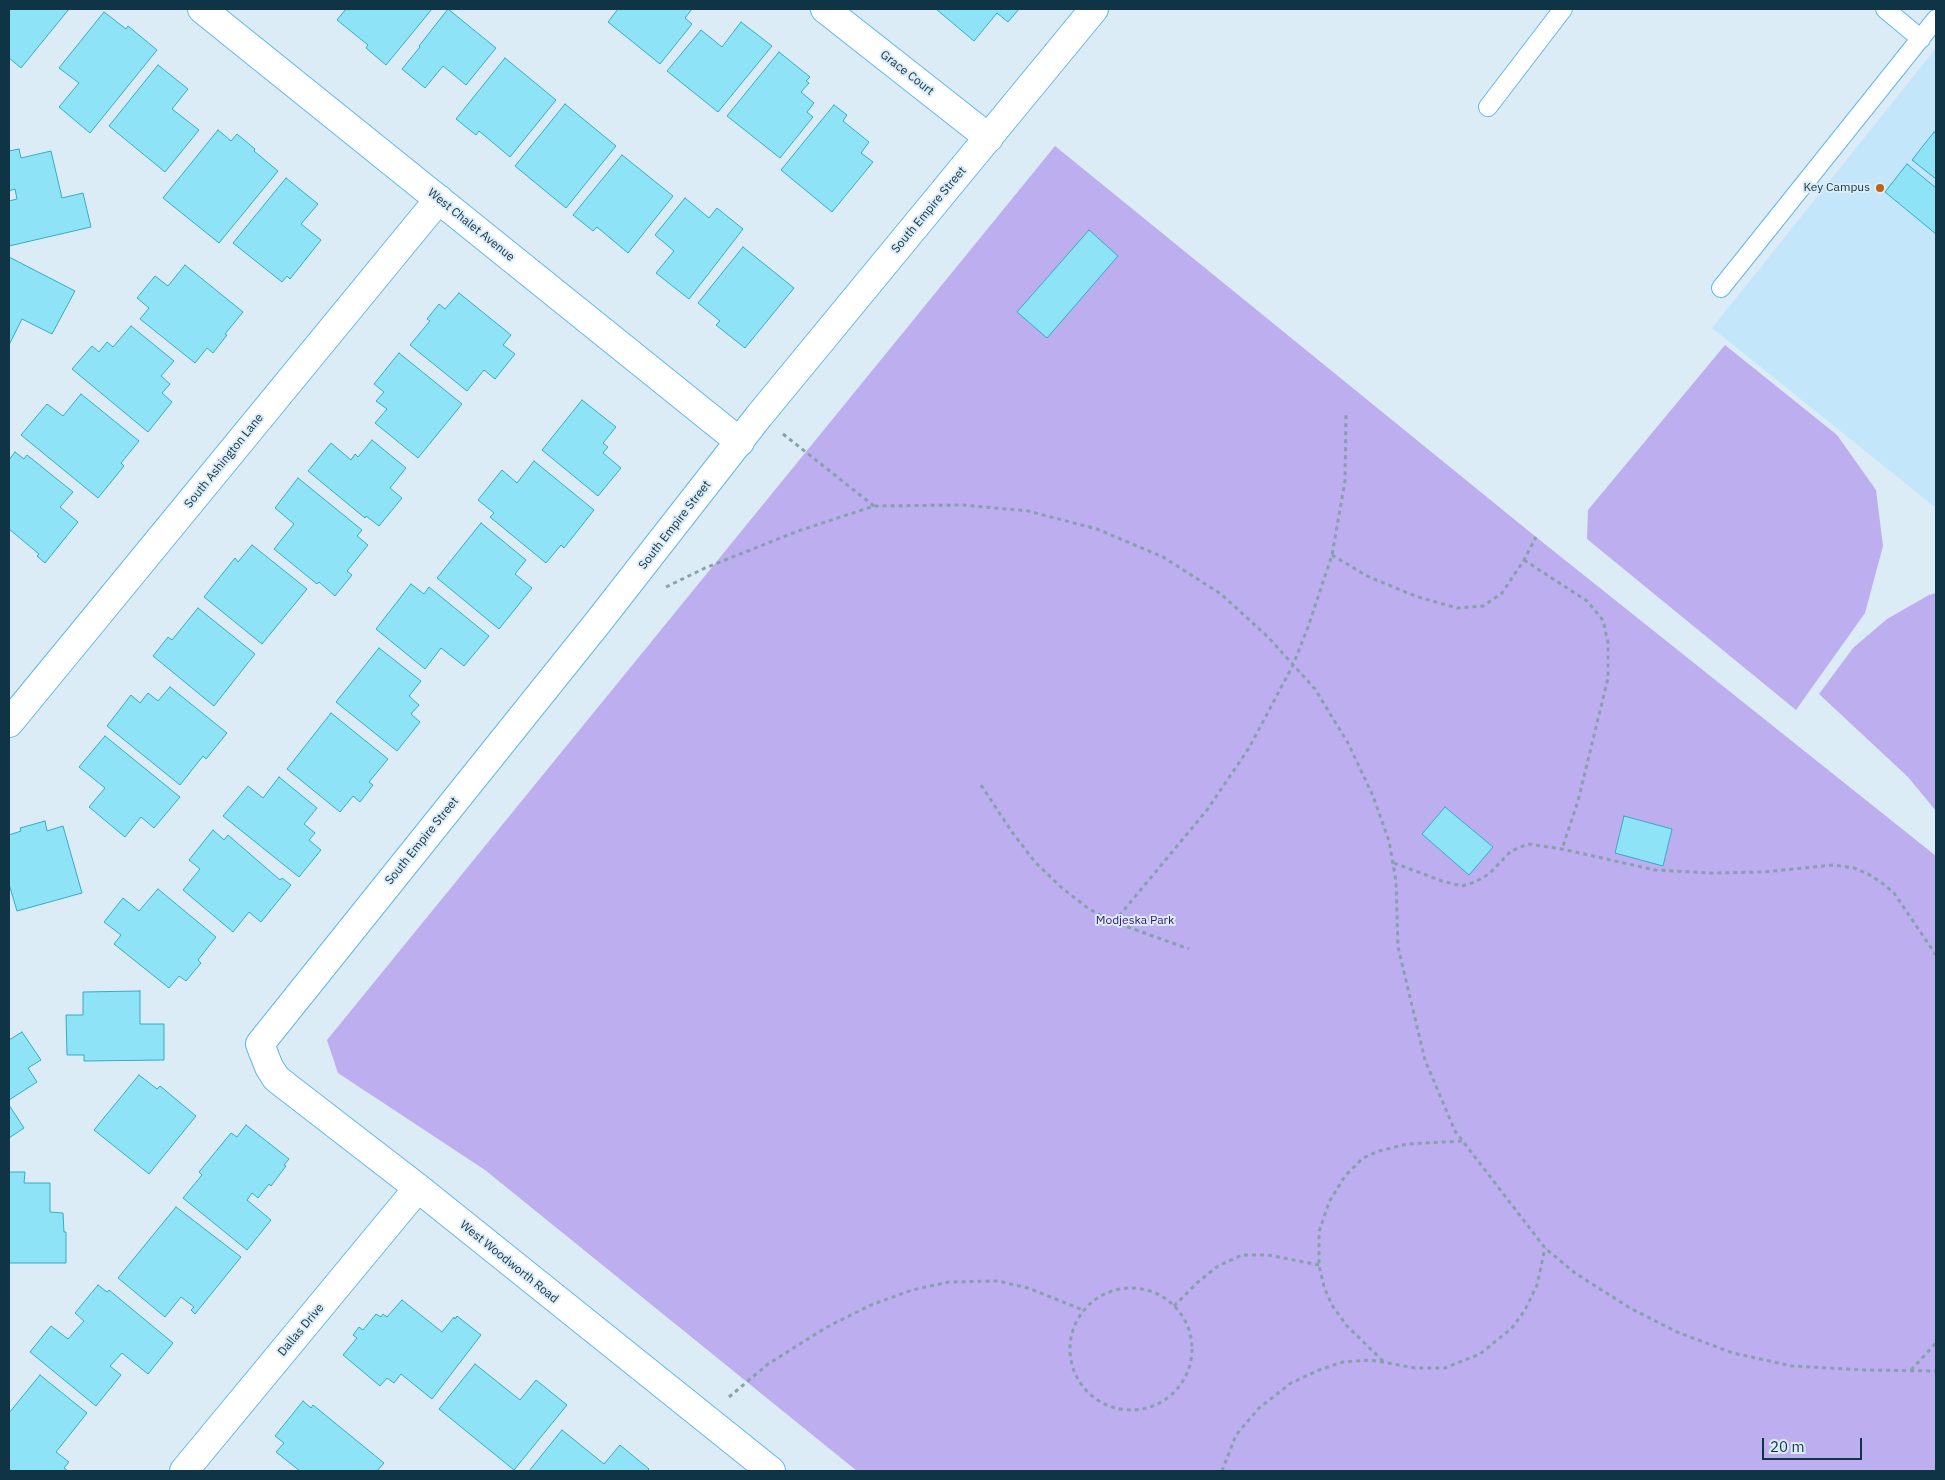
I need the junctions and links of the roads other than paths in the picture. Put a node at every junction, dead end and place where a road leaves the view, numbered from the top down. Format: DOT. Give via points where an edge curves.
graph roads {
  1 [pos="202,9"];
  2 [pos="825,9"];
  3 [pos="1094,9"];
  4 [pos="1563,9"];
  5 [pos="1885,9"];
  6 [pos="1936,18"];
  7 [pos="1920,39"];
  8 [pos="1488,107"];
  9 [pos="989,138"];
  10 [pos="439,199"];
  11 [pos="1721,288"];
  12 [pos="740,442"];
  13 [pos="9,723"];
  14 [pos="260,1044"];
  15 [pos="418,1188"];
  16 [pos="184,1471"];
  17 [pos="770,1471"];
  1 -- 10 [label="street, West Chalet Avenue"];
  2 -- 9 [label="street, Grace Court"];
  3 -- 9 [label="street, South Empire Street"];
  4 -- 8 [label="lane"];
  5 -- 7 [label="lane"];
  6 -- 7 [label="lane"];
  7 -- 11 [label="lane"];
  9 -- 12 [label="street, South Empire Street"];
  10 -- 12 [label="street, West Chalet Avenue"];
  10 -- 13 [label="street, South Ashington Lane"];
  12 -- 14 [label="street, South Empire Street"];
  14 -- 15 [label="street, West Woodworth Road" via="276,1078"];
  15 -- 16 [label="street, Dallas Drive"];
  15 -- 17 [label="street, West Woodworth Road"];
}
